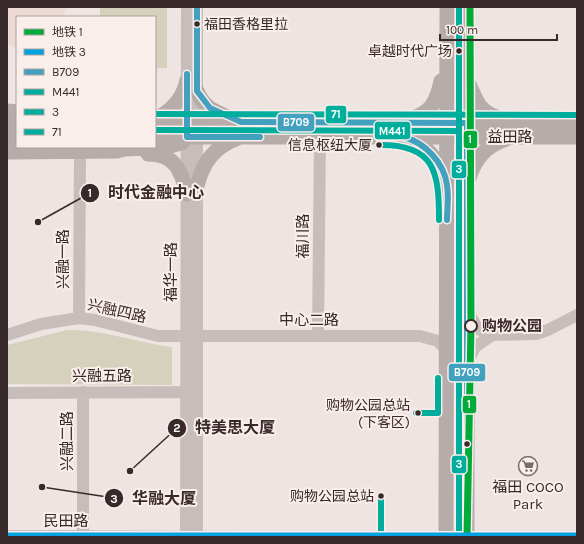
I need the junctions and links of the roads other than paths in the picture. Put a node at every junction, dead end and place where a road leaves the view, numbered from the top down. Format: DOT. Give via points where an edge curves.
graph roads {
  1 [pos="187,7"];
  2 [pos="197,7"];
  3 [pos="447,7"];
  4 [pos="467,7"];
  5 [pos="447,53"];
  6 [pos="467,79"];
  7 [pos="192,86"];
  8 [pos="156,118"];
  9 [pos="156,122"];
  10 [pos="577,123"];
  11 [pos="242,130"];
  12 [pos="401,130"];
  13 [pos="447,130"];
  14 [pos="467,130"];
  15 [pos="513,130"];
  16 [pos="191,132"];
  17 [pos="156,137"];
  18 [pos="320,137"];
  19 [pos="577,137"];
  20 [pos="156,147"];
  21 [pos="123,148"];
  22 [pos="80,151"];
  23 [pos="7,152"];
  24 [pos="446,184"];
  25 [pos="192,190"];
  26 [pos="467,190"];
  27 [pos="447,309"];
  28 [pos="468,312"];
  29 [pos="577,315"];
  30 [pos="79,318"];
  31 [pos="7,335"];
  32 [pos="492,335"];
  33 [pos="192,336"];
  34 [pos="318,336"];
  35 [pos="420,336"];
  36 [pos="446,350"];
  37 [pos="467,362"];
  38 [pos="83,392"];
  39 [pos="192,392"];
  40 [pos="7,393"];
  41 [pos="7,536"];
  42 [pos="84,537"];
  43 [pos="186,537"];
  44 [pos="197,537"];
  45 [pos="245,537"];
  46 [pos="446,537"];
  47 [pos="467,537"];
  1 -- 7 [label="street, 福华一路"];
  2 -- 7 [label="street, 福华一路"];
  3 -- 5 [label="main road"];
  4 -- 6 [label="main road"];
  5 -- 12 [label="main road" via="435,102"];
  5 -- 13 [label="main road"];
  6 -- 14 [label="main road"];
  6 -- 15 [label="main road" via="476,101 486,112"];
  7 -- 8 [label="main road" via="185,90 175,105"];
  7 -- 11 [label="main road" via="209,109"];
  7 -- 16 [label="street, 福华一路"];
  9 -- 16 [label="main road, 益田路"];
  10 -- 15 [label="main road, 益田路"];
  11 -- 12 [label="main road, 益田路"];
  11 -- 16 [label="main road, 益田路"];
  11 -- 18 [label="main road, 益田路"];
  11 -- 25 [label="main road" via="206,161"];
  12 -- 13 [label="main road, 益田路"];
  12 -- 18 [label="main road, 益田路"];
  12 -- 24 [label="main road" via="431,154 443,172"];
  13 -- 14 [label="main road, 益田路"];
  13 -- 24 [label="main road"];
  14 -- 15 [label="main road, 益田路"];
  14 -- 26 [label="main road"];
  15 -- 19 [label="main road, 益田路"];
  15 -- 26 [label="main road" via="482,153 472,170"];
  16 -- 17 [label="main road, 益田路"];
  16 -- 20 [label="main road" via="167,147"];
  16 -- 25 [label="street, 福华一路"];
  18 -- 34 [label="street, 福川路"];
  21 -- 22 [label="main road" via="116,152"];
  21 -- 25 [label="main road" via="134,154 159,154 172,161"];
  22 -- 23 [label="main road"];
  22 -- 30 [label="street, 兴融一路"];
  24 -- 27 [label="main road"];
  25 -- 33 [label="street, 福华一路"];
  26 -- 28 [label="main road"];
  27 -- 35 [label="street, 中心二路" via="437,329 428,335"];
  27 -- 36 [label="main road"];
  28 -- 32 [label="street" via="478,329"];
  28 -- 37 [label="main road"];
  29 -- 32 [label="street" via="536,334"];
  30 -- 31 [label="street, 兴融四路" via="41,324"];
  30 -- 33 [label="street, 兴融四路" via="153,336"];
  32 -- 37 [label="street" via="475,347"];
  33 -- 34 [label="street, 中心二路"];
  33 -- 39 [label="street, 福华一路"];
  34 -- 35 [label="street, 中心二路"];
  35 -- 36 [label="street, 中心二路" via="438,341"];
  36 -- 46 [label="main road"];
  37 -- 47 [label="main road"];
  38 -- 39 [label="street, 兴融五路"];
  38 -- 40 [label="street, 兴融五路"];
  38 -- 42 [label="street, 兴融二路"];
  39 -- 43 [label="street, 福华一路"];
  39 -- 44 [label="street, 福华一路"];
  41 -- 42 [label="street, 民田路"];
  42 -- 43 [label="street, 民田路"];
  43 -- 44 [label="street, 民田路"];
  44 -- 45 [label="street, 民田路"];
}
